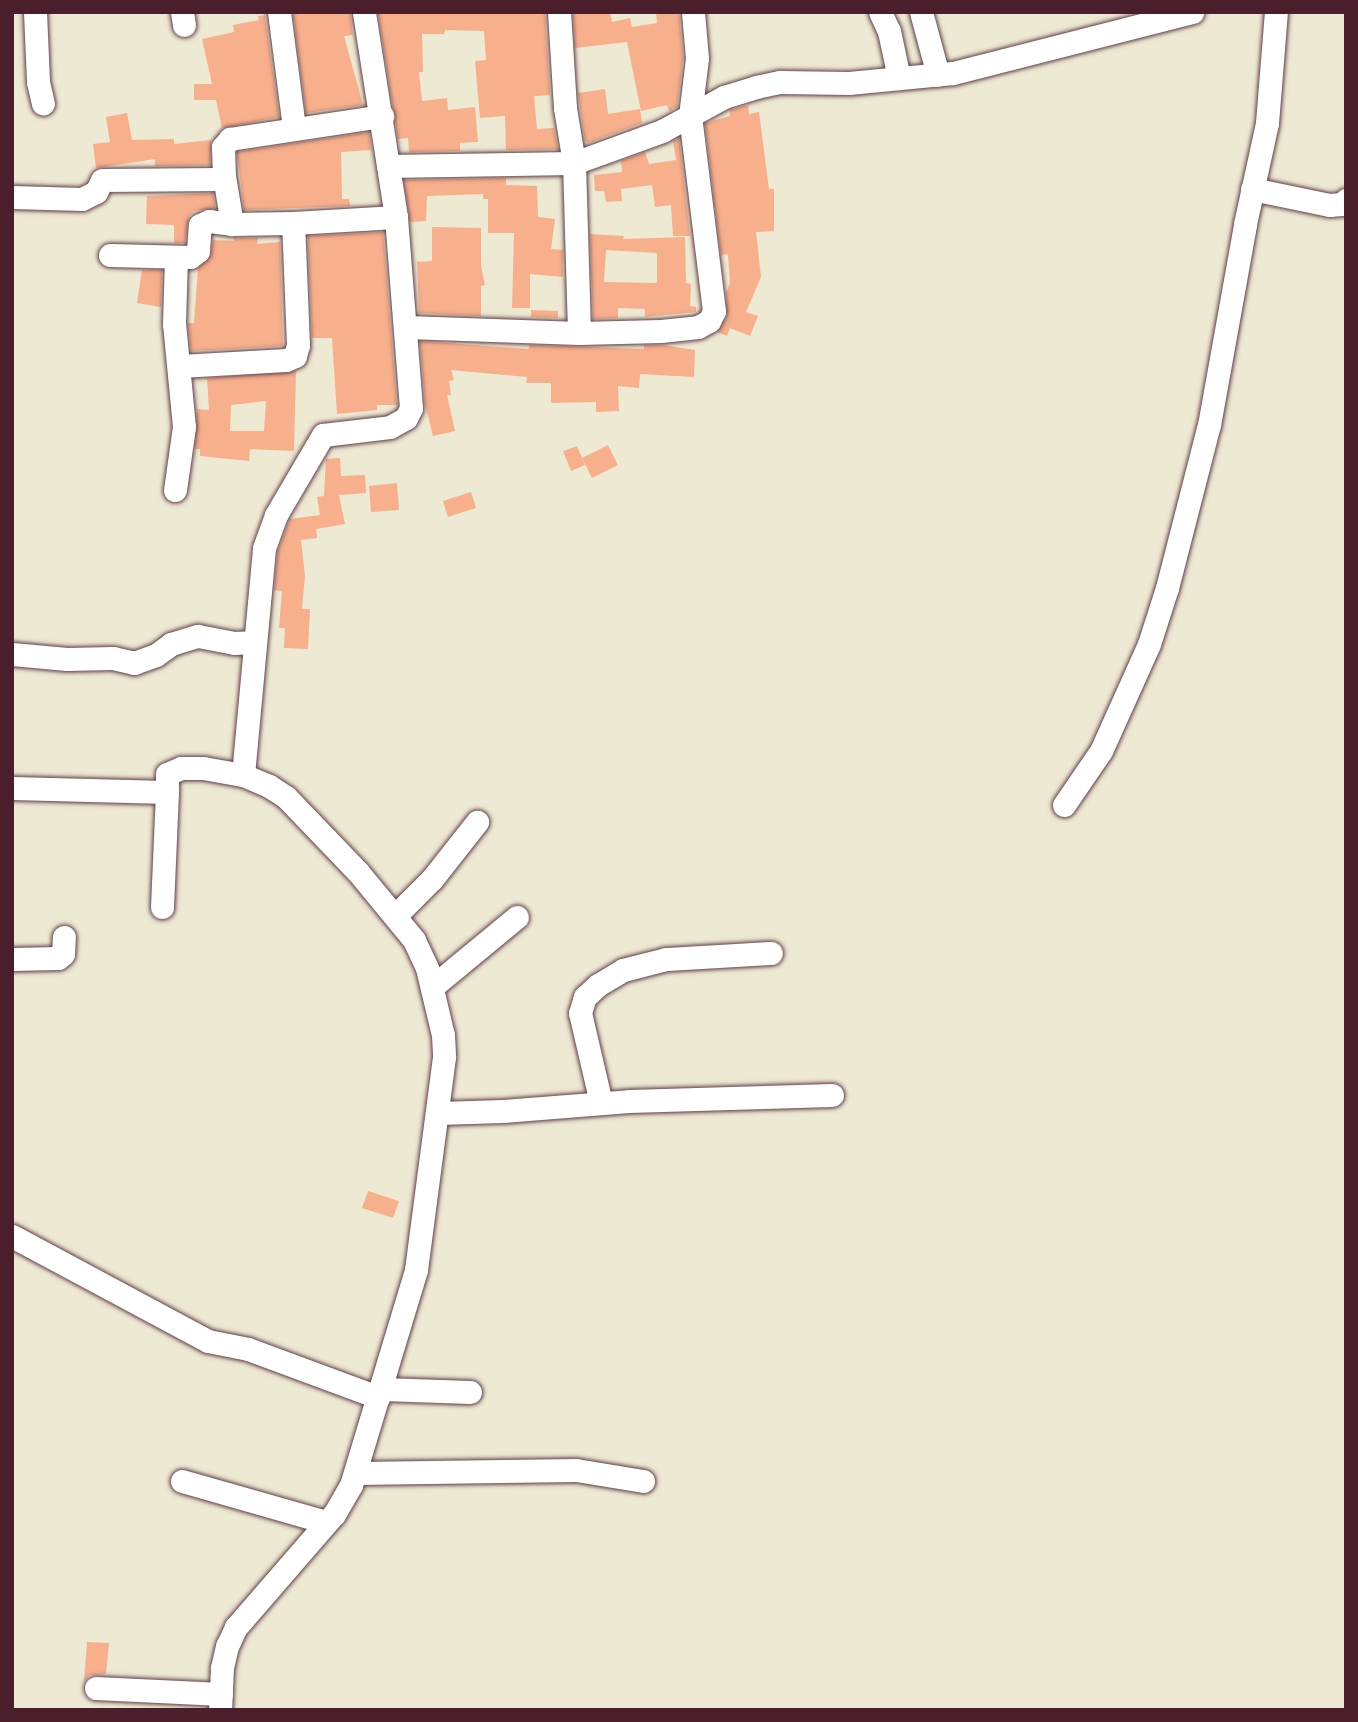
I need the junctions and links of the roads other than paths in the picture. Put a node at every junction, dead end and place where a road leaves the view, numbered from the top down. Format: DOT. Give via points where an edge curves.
graph roads {
  1 [pos="35,12"];
  2 [pos="279,12"];
  3 [pos="364,12"];
  4 [pos="559,12"];
  5 [pos="693,12"];
  6 [pos="880,12"];
  7 [pos="921,12"];
  8 [pos="1192,12"];
  9 [pos="1276,12"];
  10 [pos="938,75"];
  11 [pos="899,78"];
  12 [pos="43,103"];
  13 [pos="382,116"];
  14 [pos="691,116"];
  15 [pos="294,127"];
  16 [pos="574,163"];
  17 [pos="388,166"];
  18 [pos="224,176"];
  19 [pos="1252,190"];
  20 [pos="12,197"];
  21 [pos="1346,200"];
  22 [pos="396,217"];
  23 [pos="293,223"];
  24 [pos="232,225"];
  25 [pos="110,255"];
  26 [pos="176,258"];
  27 [pos="406,327"];
  28 [pos="579,333"];
  29 [pos="180,366"];
  30 [pos="175,490"];
  31 [pos="256,642"];
  32 [pos="12,654"];
  33 [pos="243,775"];
  34 [pos="12,788"];
  35 [pos="167,792"];
  36 [pos="1065,805"];
  37 [pos="477,822"];
  38 [pos="162,907"];
  39 [pos="396,915"];
  40 [pos="517,917"];
  41 [pos="64,937"];
  42 [pos="771,953"];
  43 [pos="12,959"];
  44 [pos="432,987"];
  45 [pos="832,1095"];
  46 [pos="601,1103"];
  47 [pos="438,1113"];
  48 [pos="12,1236"];
  49 [pos="470,1392"];
  50 [pos="380,1393"];
  51 [pos="355,1473"];
  52 [pos="182,1480"];
  53 [pos="643,1481"];
  54 [pos="326,1522"];
  55 [pos="96,1688"];
  56 [pos="220,1702"];
  1 -- 12 [label="street"];
  2 -- 15 [label="street"];
  3 -- 13 [label="street"];
  4 -- 16 [label="street" via="565,108"];
  5 -- 14 [label="street" via="697,58"];
  6 -- 11 [label="street"];
  7 -- 10 [label="street"];
  8 -- 10 [label="street"];
  9 -- 19 [label="street" via="1267,123"];
  10 -- 11 [label="street"];
  11 -- 14 [label="street" via="780,82 723,97"];
  13 -- 15 [label="street"];
  13 -- 17 [label="street"];
  14 -- 16 [label="street"];
  14 -- 28 [label="street" via="714,311 711,317 698,327"];
  15 -- 18 [label="street" via="226,141"];
  16 -- 17 [label="street"];
  16 -- 28 [label="street"];
  17 -- 22 [label="street"];
  18 -- 20 [label="street" via="215,180 102,180 96,192 82,199"];
  18 -- 24 [label="street"];
  19 -- 21 [label="street" via="1329,205"];
  19 -- 36 [label="street" via="1209,425 1167,587 1149,644 1101,751"];
  22 -- 23 [label="street"];
  22 -- 27 [label="street"];
  23 -- 24 [label="street"];
  23 -- 29 [label="street" via="296,356"];
  24 -- 26 [label="street" via="203,222 198,251"];
  25 -- 26 [label="street"];
  26 -- 29 [label="street" via="174,315"];
  27 -- 28 [label="street"];
  27 -- 31 [label="street" via="409,414 390,427 331,432 317,440 269,531"];
  29 -- 30 [label="street" via="184,427"];
  31 -- 32 [label="street" via="198,636 134,663"];
  31 -- 33 [label="street"];
  33 -- 35 [label="street" via="181,768 167,774"];
  33 -- 39 [label="street" via="286,797"];
  34 -- 35 [label="street"];
  35 -- 38 [label="street"];
  37 -- 39 [label="street" via="432,879"];
  39 -- 44 [label="street" via="414,940"];
  40 -- 44 [label="street"];
  41 -- 43 [label="street" via="63,954 58,957"];
  42 -- 46 [label="street" via="666,959 623,970 598,985 585,997 580,1013"];
  44 -- 47 [label="street" via="443,1035"];
  45 -- 46 [label="street"];
  46 -- 47 [label="street"];
  47 -- 50 [label="street" via="416,1270"];
  48 -- 50 [label="street" via="208,1341 248,1349"];
  49 -- 50 [label="street"];
  50 -- 51 [label="street"];
  51 -- 53 [label="street" via="576,1470"];
  51 -- 54 [label="street" via="344,1499"];
  52 -- 54 [label="street"];
  54 -- 56 [label="street" via="236,1627 227,1646"];
  55 -- 56 [label="street"];
}
